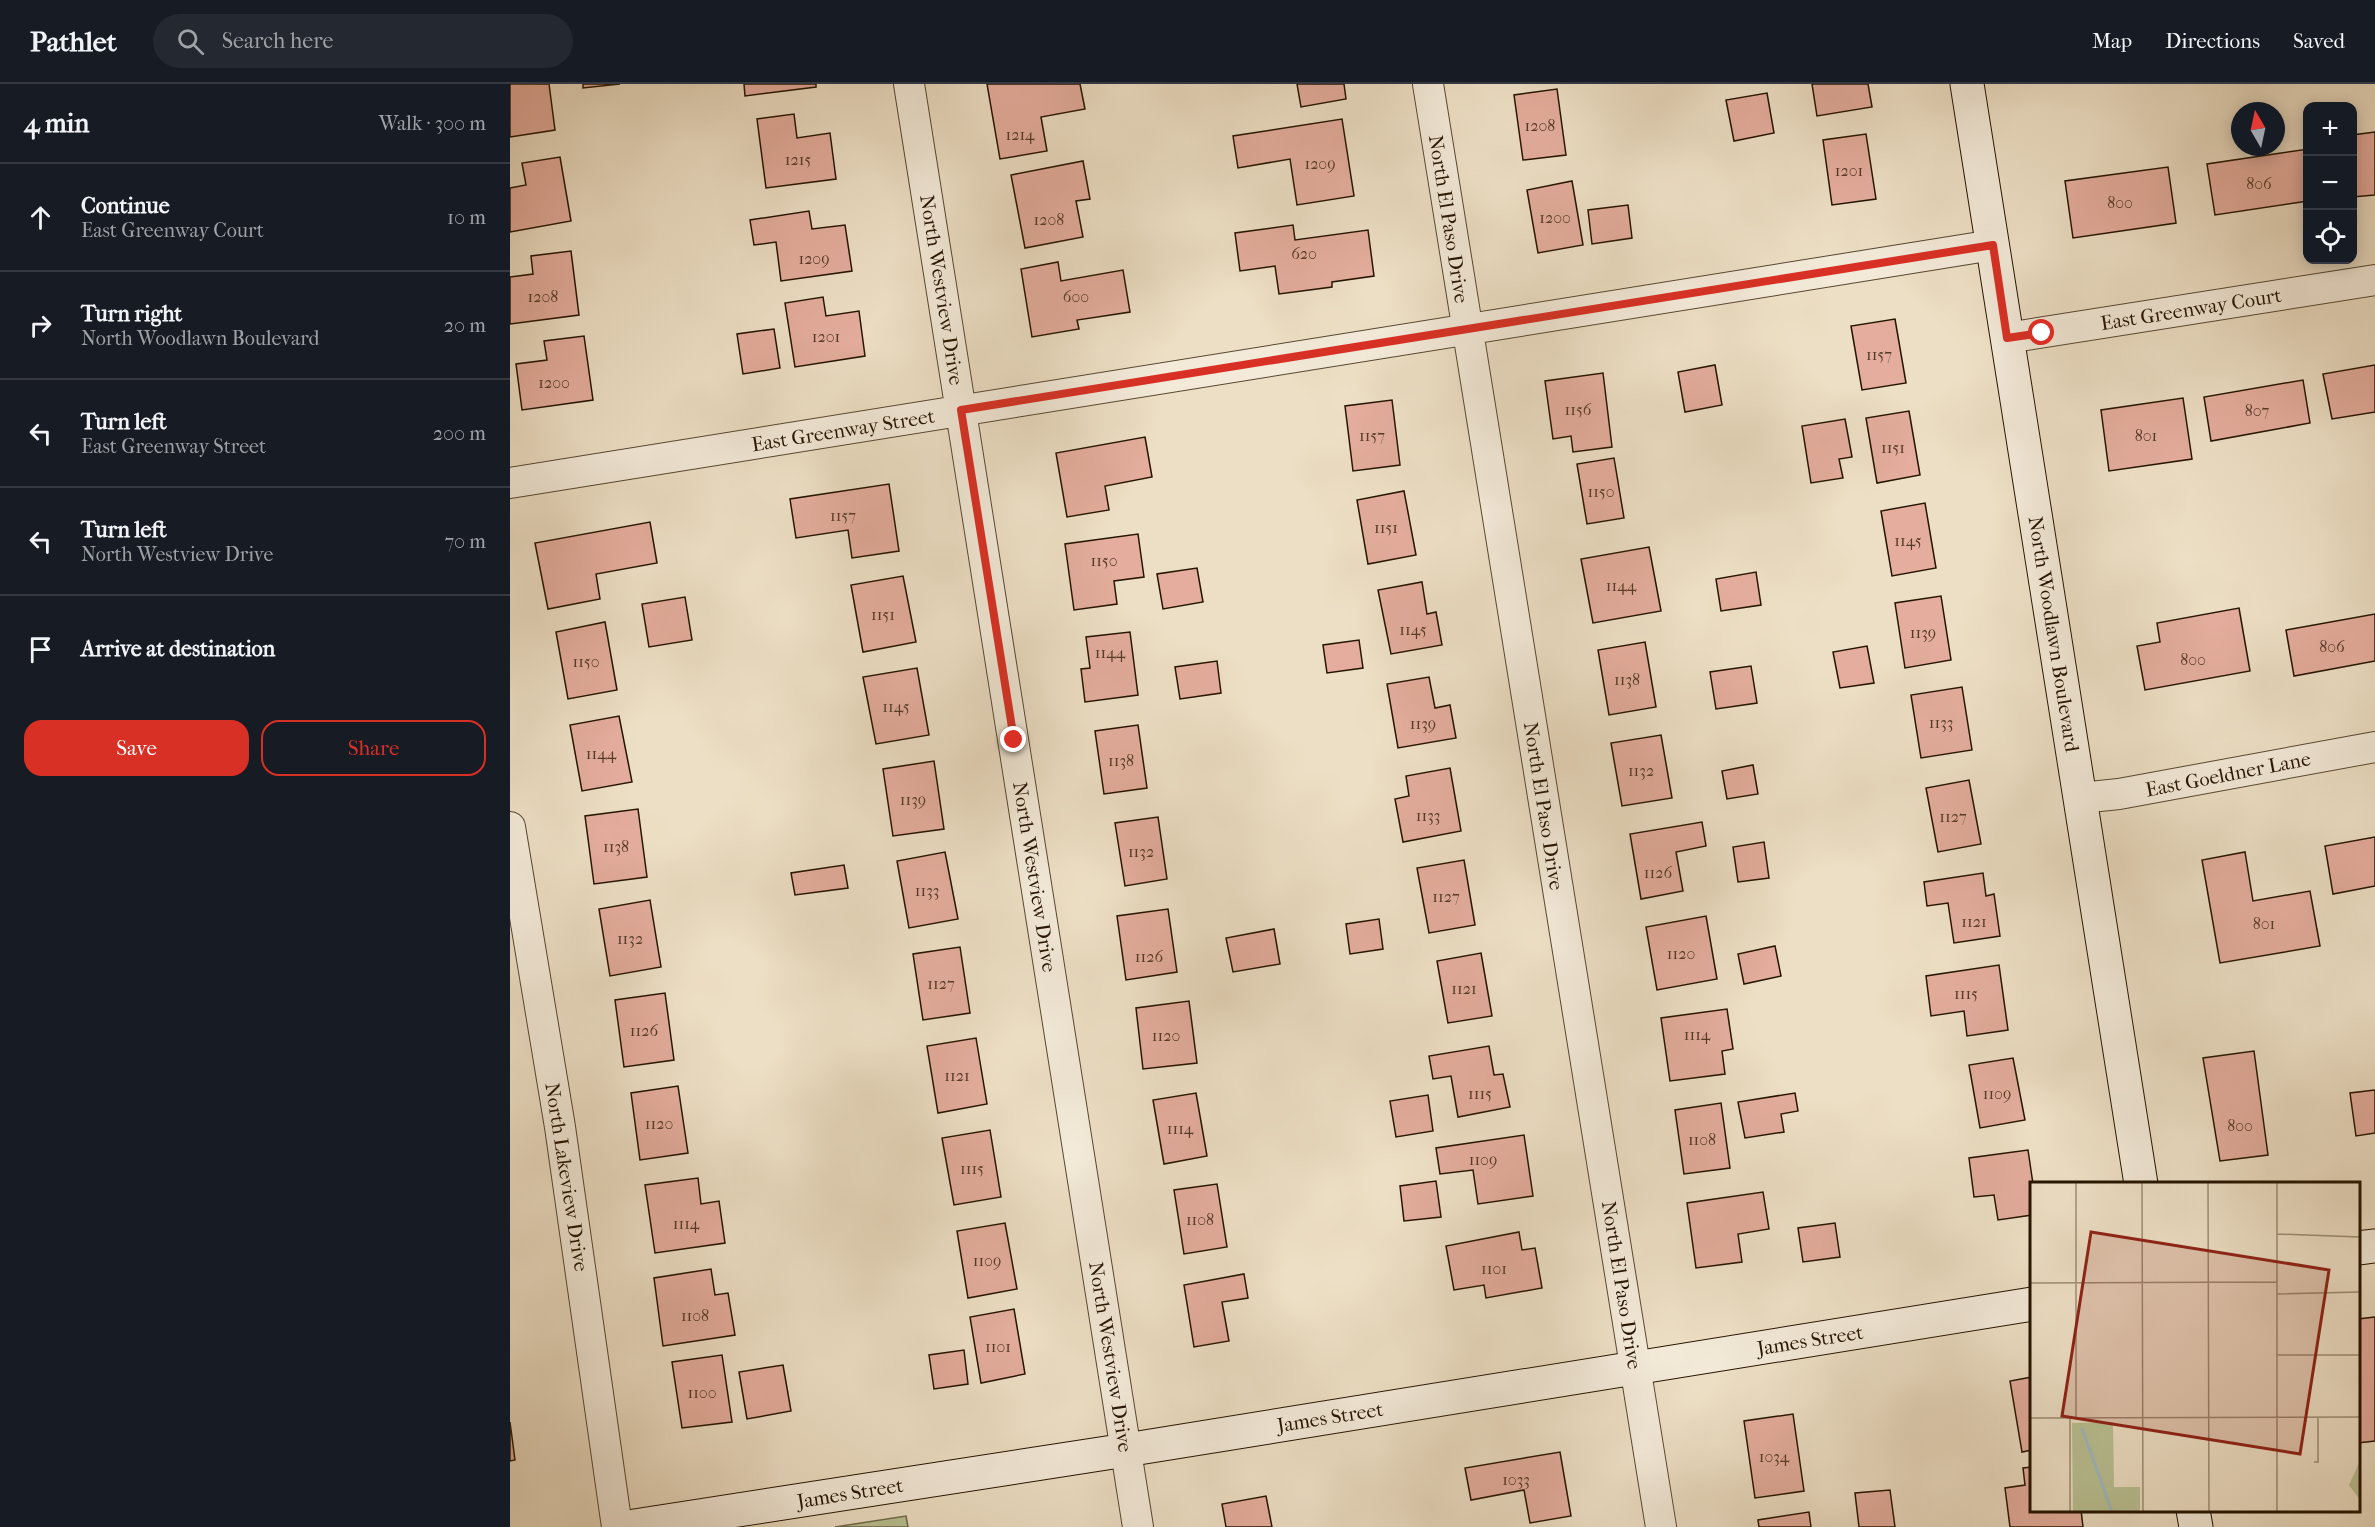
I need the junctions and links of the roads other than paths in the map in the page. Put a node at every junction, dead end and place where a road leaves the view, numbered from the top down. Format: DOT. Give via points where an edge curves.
graph roads {
  1 [pos="909,84"];
  2 [pos="1428,84"];
  3 [pos="1968,84"];
  4 [pos="1993,245"];
  5 [pos="2375,280"];
  6 [pos="1467,330"];
  7 [pos="2007,338"];
  8 [pos="961,410"];
  9 [pos="510,483"];
  10 [pos="2375,747"];
  11 [pos="2080,798"];
  12 [pos="510,827"];
  13 [pos="2141,1182"];
  14 [pos="2375,1245"];
  15 [pos="2360,1248"];
  16 [pos="2030,1304"];
  17 [pos="1636,1367"];
  18 [pos="1126,1450"];
  19 [pos="2193,1512"];
  20 [pos="617,1527"];
  21 [pos="628,1527"];
  22 [pos="1138,1527"];
  23 [pos="1661,1527"];
  24 [pos="2196,1527"];
  1 -- 8 [label="street, North Westview Drive"];
  2 -- 6 [label="street, North El Paso Drive"];
  3 -- 4 [label="street, North Woodlawn Boulevard"];
  4 -- 6 [label="street, East Greenway Street"];
  4 -- 7 [label="street, North Woodlawn Boulevard"];
  5 -- 7 [label="street, East Greenway Court"];
  6 -- 8 [label="street, East Greenway Street"];
  6 -- 17 [label="street, North El Paso Drive"];
  7 -- 11 [label="street, North Woodlawn Boulevard"];
  8 -- 9 [label="street, East Greenway Street"];
  8 -- 18 [label="street, North Westview Drive"];
  10 -- 11 [label="street, East Goeldner Lane"];
  11 -- 13 [label="street, North Woodlawn Boulevard"];
  12 -- 20 [label="street, North Lakeview Drive" via="560,1127"];
  14 -- 15 [label="street"];
  16 -- 17 [label="street, James Street"];
  17 -- 18 [label="street, James Street"];
  17 -- 23 [label="street, North El Paso Drive"];
  18 -- 21 [label="street, James Street"];
  18 -- 22 [label="street, North Westview Drive"];
  19 -- 24 [label="street"];
}
